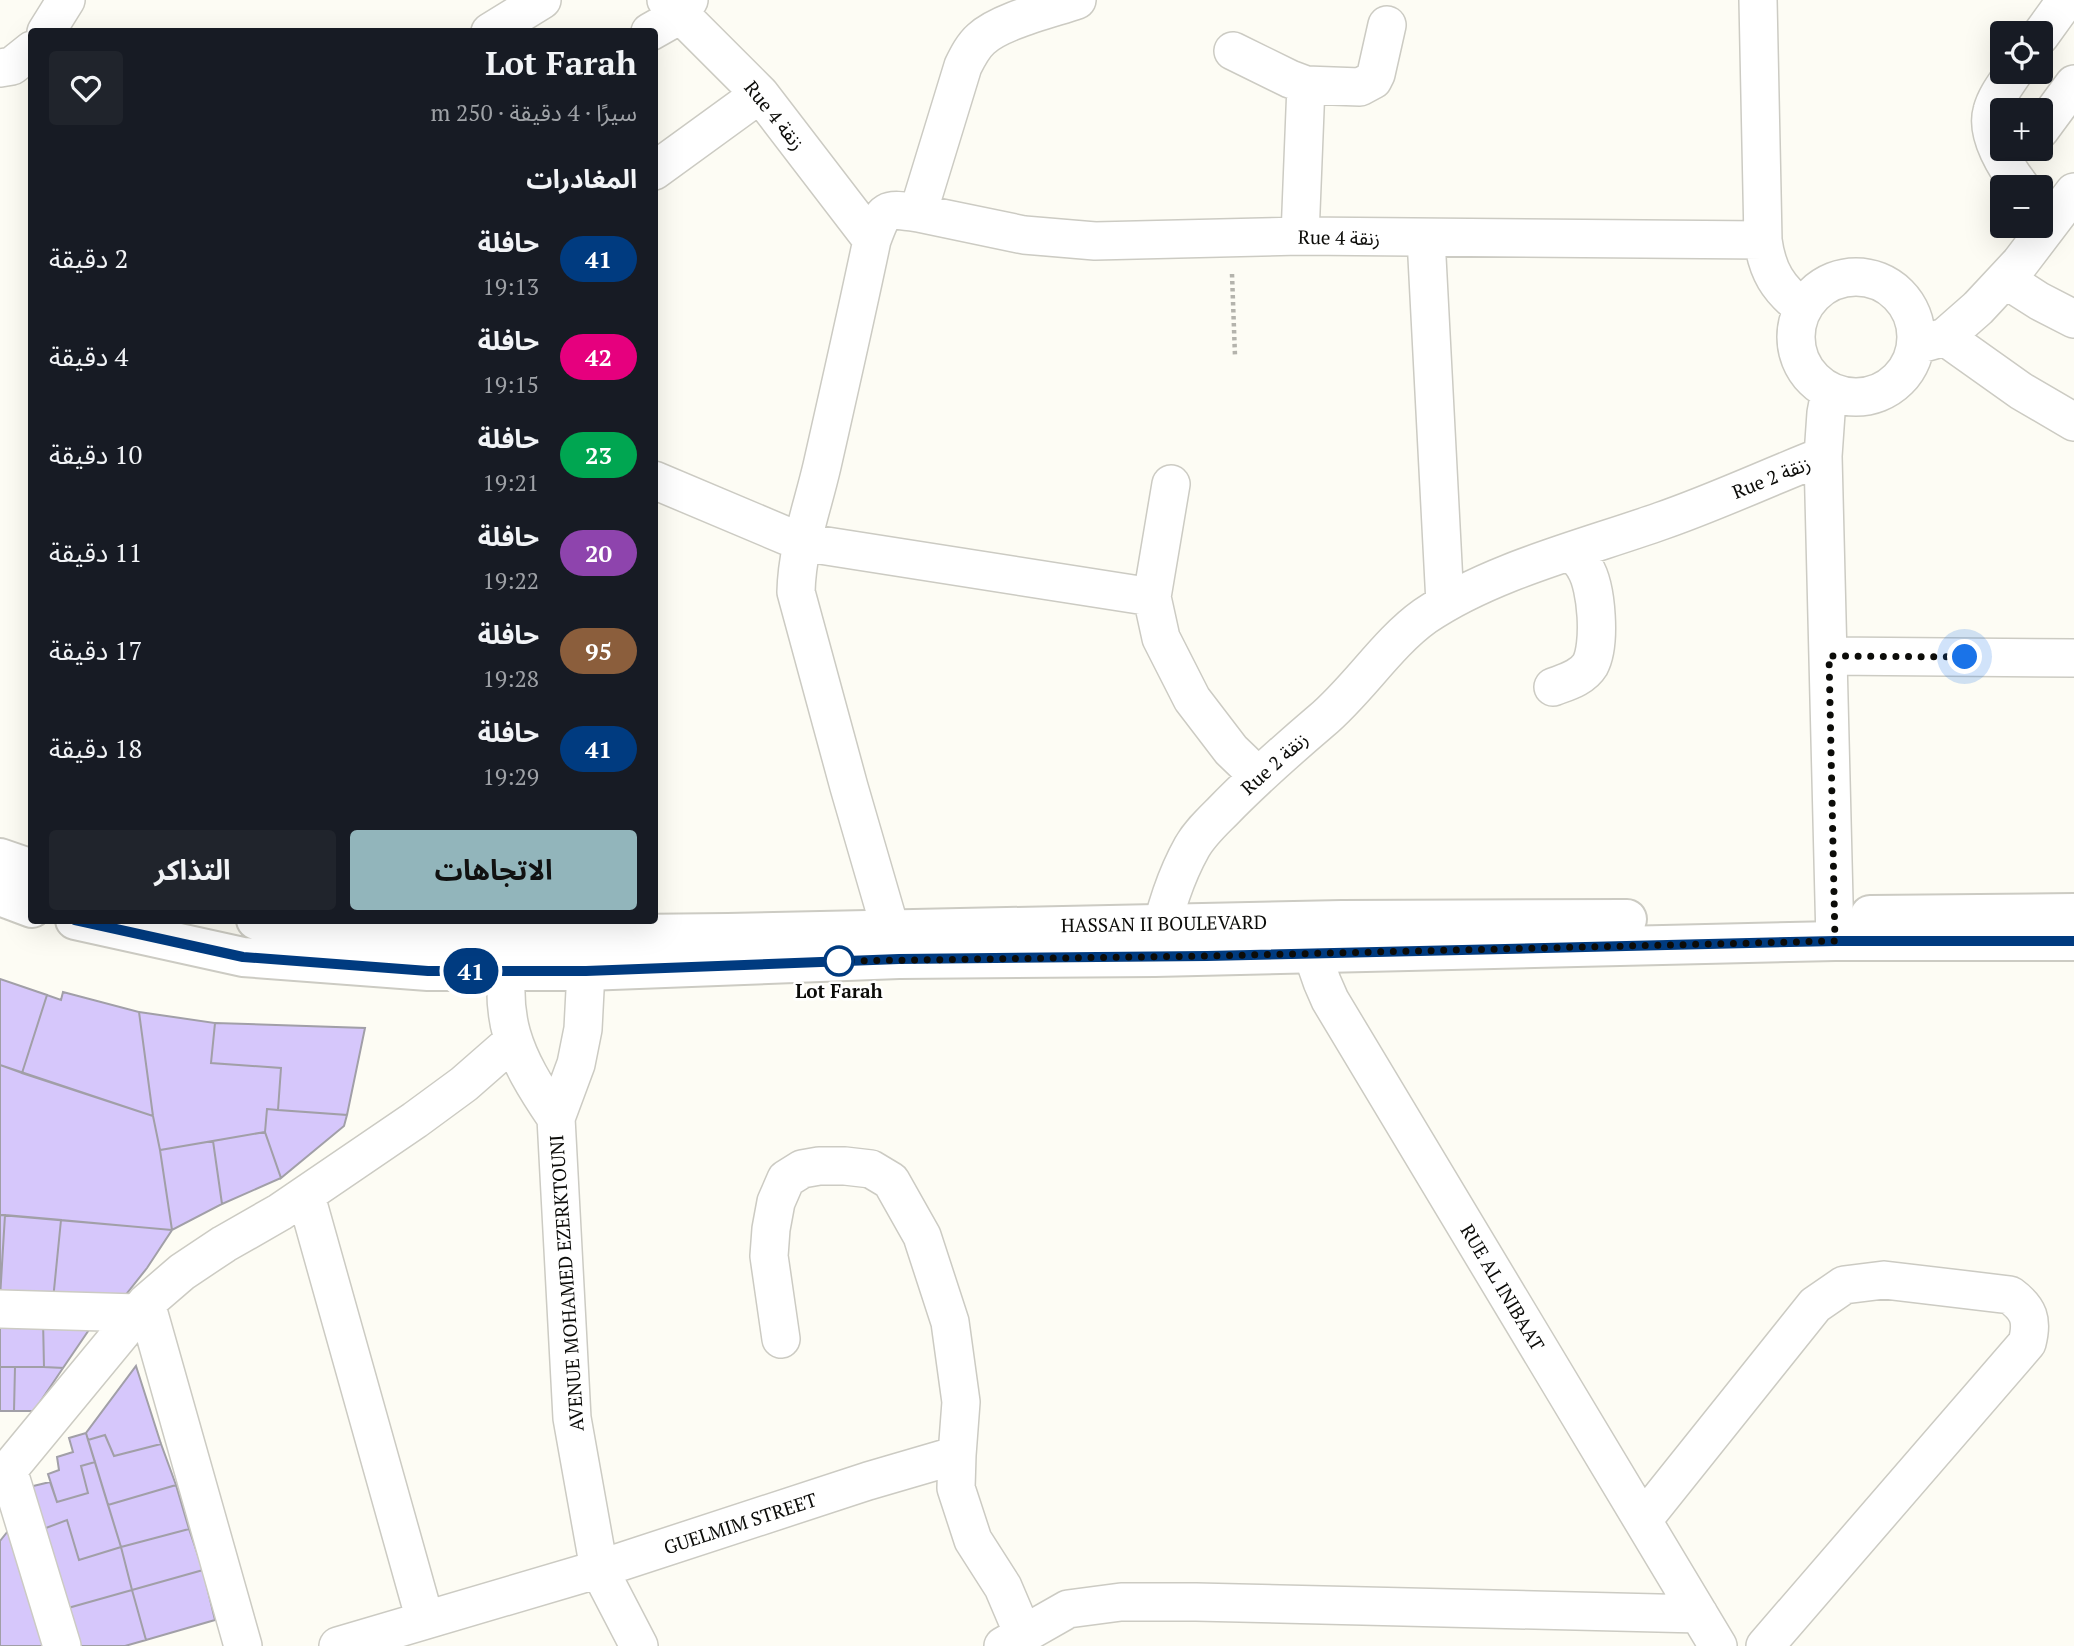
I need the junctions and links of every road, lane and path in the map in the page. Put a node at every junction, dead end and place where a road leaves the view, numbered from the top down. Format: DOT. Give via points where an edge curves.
graph roads {
  1 [pos="66,0"];
  2 [pos="542,0"];
  3 [pos="1077,0"];
  4 [pos="1758,0"];
  5 [pos="2066,0"];
  6 [pos="671,12"];
  7 [pos="2051,21"];
  8 [pos="1387,26"];
  9 [pos="48,28"];
  10 [pos="496,28"];
  11 [pos="1233,51"];
  12 [pos="28,53"];
  13 [pos="0,68"];
  14 [pos="2005,84"];
  15 [pos="2074,84"];
  16 [pos="1306,85"];
  17 [pos="760,93"];
  18 [pos="2053,112"];
  19 [pos="658,168"];
  20 [pos="2022,172"];
  21 [pos="2074,192"];
  22 [pos="2053,211"];
  23 [pos="918,213"];
  24 [pos="1300,236"];
  25 [pos="1426,238"];
  26 [pos="2032,238"];
  27 [pos="1231,239"];
  28 [pos="872,240"];
  29 [pos="1763,240"];
  30 [pos="2006,280"];
  31 [pos="1803,308"];
  32 [pos="2074,319"];
  33 [pos="1931,341"];
  34 [pos="1235,356"];
  35 [pos="1830,393"];
  36 [pos="2074,422"];
  37 [pos="1824,456"];
  38 [pos="658,482"];
  39 [pos="1171,484"];
  40 [pos="801,542"];
  41 [pos="1571,551"];
  42 [pos="1152,597"];
  43 [pos="1445,604"];
  44 [pos="1829,656"];
  45 [pos="2074,658"];
  46 [pos="1553,687"];
  47 [pos="1258,776"];
  48 [pos="0,858"];
  49 [pos="28,868"];
  50 [pos="0,896"];
  51 [pos="28,906"];
  52 [pos="2074,912"];
  53 [pos="93,924"];
  54 [pos="277,924"];
  55 [pos="1835,928"];
  56 [pos="1309,937"];
  57 [pos="1158,940"];
  58 [pos="2074,941"];
  59 [pos="895,944"];
  60 [pos="508,953"];
  61 [pos="584,953"];
  62 [pos="512,1042"];
  63 [pos="556,1118"];
  64 [pos="306,1196"];
  65 [pos="142,1308"];
  66 [pos="0,1309"];
  67 [pos="781,1339"];
  68 [pos="957,1455"];
  69 [pos="4,1474"];
  70 [pos="1643,1520"];
  71 [pos="599,1569"];
  72 [pos="1699,1614"];
  73 [pos="425,1620"];
  74 [pos="1013,1640"];
  75 [pos="62,1646"];
  76 [pos="243,1646"];
  77 [pos="338,1646"];
  78 [pos="639,1646"];
  79 [pos="1718,1646"];
  80 [pos="1765,1646"];
  1 -- 9 [label="street"];
  2 -- 10 [label="street"];
  3 -- 23 [label="street" via="991,32 970,51"];
  4 -- 29 [label="street"];
  5 -- 7 [label="street"];
  6 -- 17 [label="street, Rue 4 زنقة"];
  8 -- 16 [label="street" via="1373,80 1360,87"];
  11 -- 16 [label="street"];
  12 -- 13 [label="street" via="12,66"];
  14 -- 20 [label="street" via="1992,111 1991,126 2005,166"];
  15 -- 18 [label="street"];
  16 -- 24 [label="street"];
  17 -- 19 [label="street"];
  17 -- 28 [label="street, Rue 4 زنقة"];
  21 -- 22 [label="street"];
  23 -- 27 [label="street, Rue 4 زنقة" via="1024,235 1095,242"];
  23 -- 28 [label="street, Rue 4 زنقة" via="886,211"];
  24 -- 25 [label="street, Rue 4 زنقة"];
  24 -- 27 [label="street, Rue 4 زنقة"];
  25 -- 29 [label="street, Rue 4 زنقة"];
  25 -- 43 [label="street"];
  26 -- 30 [label="street"];
  27 -- 34 [label="path"];
  28 -- 40 [label="street"];
  29 -- 31 [label="street" via="1774,279"];
  30 -- 32 [label="street"];
  30 -- 33 [label="street" via="1978,308"];
  31 -- 33 [label="street" via="1818,289 1840,279 1864,276 1886,284 1904,299"];
  31 -- 35 [label="street" via="1796,331 1798,356 1810,377"];
  33 -- 35 [label="street" via="1895,385 1875,396 1852,398"];
  33 -- 36 [label="street"];
  35 -- 37 [label="street"];
  37 -- 41 [label="street, Rue 2 زنقة" via="1664,520"];
  37 -- 44 [label="street"];
  38 -- 40 [label="street"];
  39 -- 42 [label="street"];
  40 -- 42 [label="street"];
  40 -- 59 [label="street" via="796,592"];
  41 -- 43 [label="street, Rue 2 زنقة"];
  41 -- 46 [label="street" via="1590,581 1595,652 1580,676"];
  42 -- 47 [label="street" via="1161,638 1192,699 1231,750"];
  43 -- 47 [label="street, Rue 2 زنقة" via="1403,634 1364,680"];
  44 -- 45 [label="street"];
  44 -- 55 [label="street"];
  47 -- 57 [label="street, Rue 2 زنقة" via="1193,845"];
  48 -- 49 [label="main road"];
  50 -- 51 [label="main road"];
  52 -- 55 [label="main road, HASSAN II BOULEVARD"];
  53 -- 60 [label="main road, HASSAN II BOULEVARD" via="243,957 428,971"];
  54 -- 60 [label="main road, HASSAN II BOULEVARD" via="425,936"];
  55 -- 56 [label="main road, HASSAN II BOULEVARD" via="1669,919"];
  55 -- 58 [label="main road, HASSAN II BOULEVARD"];
  56 -- 57 [label="main road, HASSAN II BOULEVARD"];
  56 -- 70 [label="street, RUE AL INIBAAT" via="1330,1000"];
  57 -- 59 [label="main road, HASSAN II BOULEVARD"];
  59 -- 61 [label="main road, HASSAN II BOULEVARD"];
  60 -- 61 [label="main road, HASSAN II BOULEVARD"];
  60 -- 62 [label="street, AVENUE MOHAMED EZERKTOUNI" via="506,1009"];
  61 -- 63 [label="street, AVENUE MOHAMED EZERKTOUNI" via="583,1029"];
  62 -- 63 [label="street, AVENUE MOHAMED EZERKTOUNI"];
  62 -- 64 [label="street" via="464,1084"];
  63 -- 71 [label="street, AVENUE MOHAMED EZERKTOUNI" via="572,1418"];
  64 -- 65 [label="street" via="182,1272"];
  64 -- 73 [label="street"];
  65 -- 66 [label="street"];
  65 -- 69 [label="street"];
  65 -- 76 [label="street"];
  67 -- 68 [label="street" via="769,1256 776,1202 786,1179 802,1169 845,1166 871,1169 891,1181 922,1236 950,1322 961,1402"];
  68 -- 71 [label="street, GUELMIM STREET"];
  68 -- 74 [label="street" via="956,1488 973,1540 1003,1587"];
  69 -- 75 [label="street"];
  70 -- 72 [label="street, RUE AL INIBAAT"];
  70 -- 80 [label="street" via="1815,1306 1844,1285 1884,1280 2010,1295 2023,1305 2031,1326 2027,1343"];
  71 -- 73 [label="street, GUELMIM STREET"];
  71 -- 78 [label="street, AVENUE MOHAMED EZERKTOUNI"];
  72 -- 74 [label="street" via="1121,1602 1069,1609"];
  72 -- 79 [label="street, RUE AL INIBAAT"];
  73 -- 77 [label="street, GUELMIM STREET"];
}
